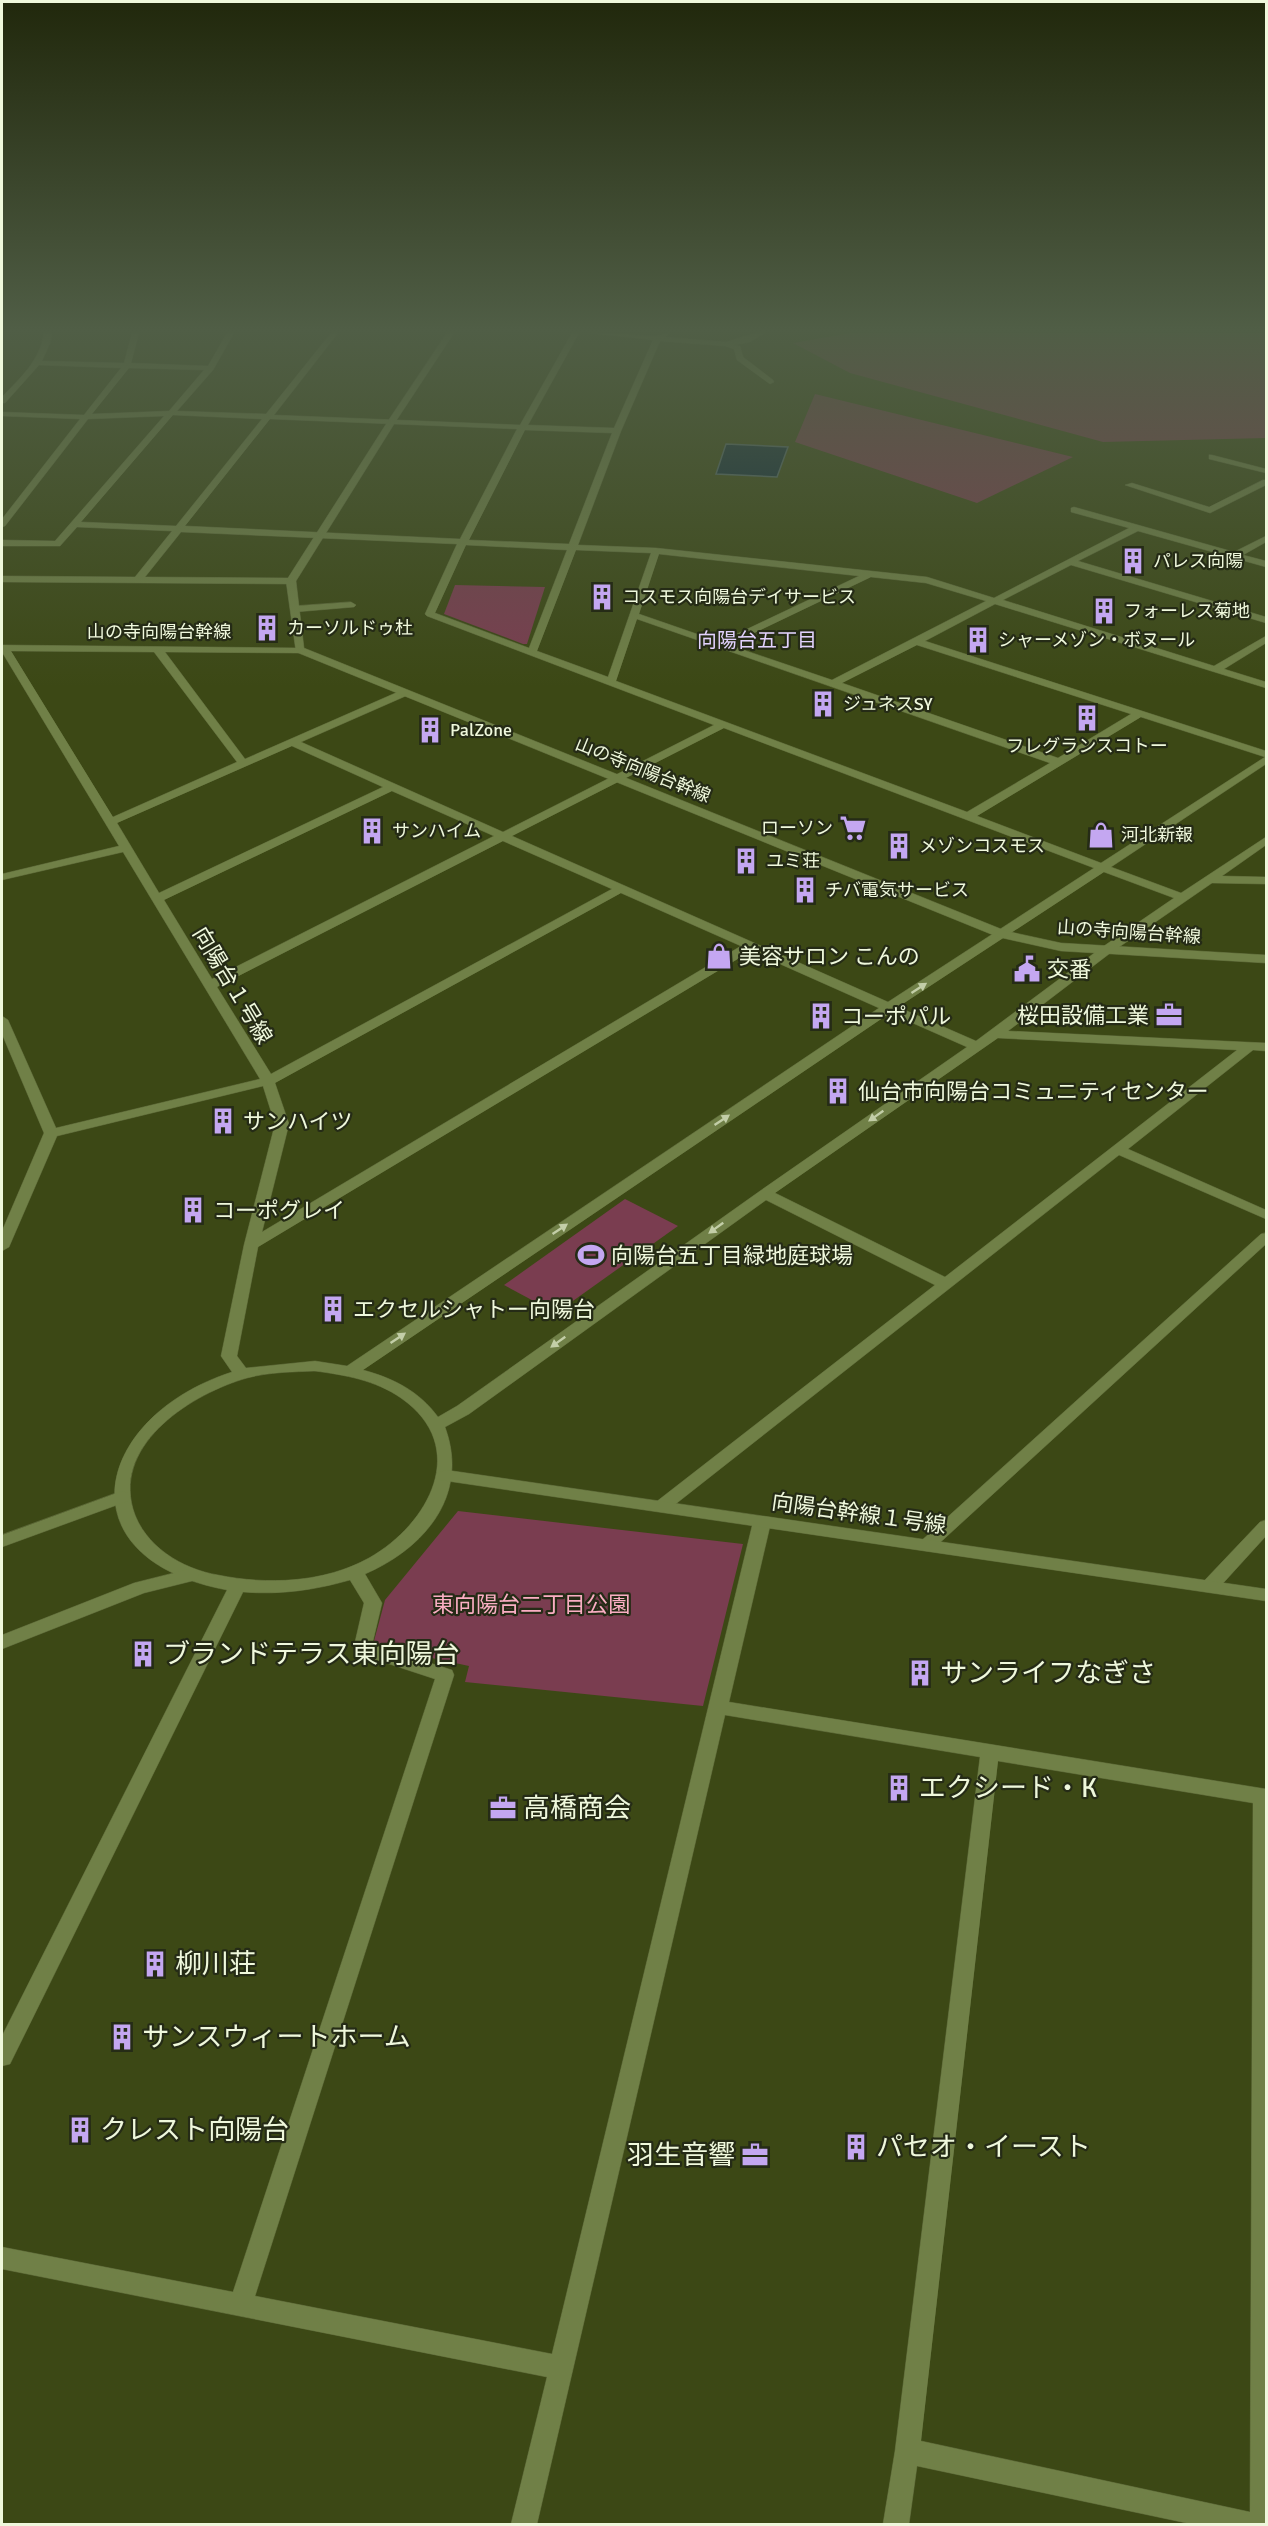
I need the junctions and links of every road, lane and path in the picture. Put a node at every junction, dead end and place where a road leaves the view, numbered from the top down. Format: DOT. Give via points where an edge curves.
graph roads {
  1 [pos="59,451"];
  2 [pos="138,451"];
  3 [pos="240,451"];
  4 [pos="373,451"];
  5 [pos="509,451"];
  6 [pos="610,451"];
  7 [pos="1212,457"];
  8 [pos="1266,471"];
  9 [pos="1266,482"];
  10 [pos="1129,485"];
  11 [pos="1074,510"];
  12 [pos="2,524"];
  13 [pos="75,524"];
  14 [pos="1136,528"];
  15 [pos="179,529"];
  16 [pos="319,535"];
  17 [pos="1266,539"];
  18 [pos="461,542"];
  19 [pos="2,543"];
  20 [pos="574,547"];
  21 [pos="656,551"];
  22 [pos="1236,555"];
  23 [pos="1070,562"];
  24 [pos="1266,564"];
  25 [pos="870,574"];
  26 [pos="2,579"];
  27 [pos="138,580"];
  28 [pos="291,581"];
  29 [pos="994,600"];
  30 [pos="351,604"];
  31 [pos="295,609"];
  32 [pos="634,615"];
  33 [pos="1266,620"];
  34 [pos="1266,639"];
  35 [pos="916,641"];
  36 [pos="721,645"];
  37 [pos="3,648"];
  38 [pos="158,650"];
  39 [pos="299,650"];
  40 [pos="532,652"];
  41 [pos="1216,669"];
  42 [pos="611,682"];
  43 [pos="833,684"];
  44 [pos="1266,685"];
  45 [pos="404,693"];
  46 [pos="1140,713"];
  47 [pos="724,724"];
  48 [pos="291,742"];
  49 [pos="1266,754"];
  50 [pos="1266,760"];
  51 [pos="1059,762"];
  52 [pos="243,763"];
  53 [pos="616,779"];
  54 [pos="392,787"];
  55 [pos="969,816"];
  56 [pos="110,822"];
  57 [pos="503,837"];
  58 [pos="1266,840"];
  59 [pos="126,848"];
  60 [pos="1104,867"];
  61 [pos="2,877"];
  62 [pos="1209,879"];
  63 [pos="1266,881"];
  64 [pos="621,889"];
  65 [pos="1184,897"];
  66 [pos="156,899"];
  67 [pos="1002,934"];
  68 [pos="750,946"];
  69 [pos="1106,951"];
  70 [pos="1266,959"];
  71 [pos="209,986"];
  72 [pos="888,1008"];
  73 [pos="2,1020"];
  74 [pos="995,1034"];
  75 [pos="1250,1046"];
  76 [pos="975,1047"];
  77 [pos="1266,1047"];
  78 [pos="268,1081"];
  79 [pos="51,1133"];
  80 [pos="1117,1149"];
  81 [pos="765,1194"];
  82 [pos="1266,1215"];
  83 [pos="1266,1237"];
  84 [pos="251,1245"];
  85 [pos="2,1247"];
  86 [pos="946,1284"];
  87 [pos="350,1371"];
  88 [pos="242,1374"];
  89 [pos="436,1425"];
  90 [pos="446,1476"];
  91 [pos="122,1497"];
  92 [pos="662,1506"];
  93 [pos="762,1521"];
  94 [pos="1266,1526"];
  95 [pos="2,1541"];
  96 [pos="927,1545"];
  97 [pos="354,1571"];
  98 [pos="190,1575"];
  99 [pos="1210,1586"];
  100 [pos="237,1587"];
  101 [pos="1266,1595"];
  102 [pos="2,1642"];
  103 [pos="718,1707"];
  104 [pos="990,1751"];
  105 [pos="1265,1797"];
  106 [pos="2,2057"];
  107 [pos="2,2258"];
  108 [pos="240,2305"];
  109 [pos="562,2368"];
  110 [pos="907,2451"];
  111 [pos="524,2524"];
  112 [pos="896,2524"];
  113 [pos="1248,2524"];
  114 [pos="1263,2524"];
  1 -- 12 [label="street"];
  2 -- 13 [label="street"];
  3 -- 15 [label="street"];
  4 -- 16 [label="street"];
  5 -- 18 [label="street"];
  6 -- 20 [label="street"];
  7 -- 8 [label="street"];
  9 -- 10 [label="street" via="1210,510"];
  11 -- 14 [label="street"];
  13 -- 15 [label="street"];
  13 -- 19 [label="street" via="57,544"];
  14 -- 22 [label="street"];
  14 -- 23 [label="street"];
  15 -- 16 [label="street"];
  15 -- 27 [label="street"];
  16 -- 18 [label="street"];
  16 -- 28 [label="street"];
  17 -- 22 [label="street"];
  18 -- 20 [label="street"];
  18 -- 40 [label="street" via="430,614"];
  20 -- 21 [label="street"];
  20 -- 40 [label="street"];
  21 -- 25 [label="street"];
  21 -- 32 [label="street"];
  22 -- 24 [label="street"];
  23 -- 29 [label="street"];
  23 -- 33 [label="street"];
  25 -- 29 [label="street" via="927,580"];
  25 -- 36 [label="street"];
  26 -- 27 [label="street"];
  27 -- 28 [label="street"];
  28 -- 31 [label="street"];
  29 -- 35 [label="street"];
  29 -- 41 [label="street"];
  30 -- 31 [label="street"];
  31 -- 39 [label="street"];
  32 -- 36 [label="street"];
  32 -- 42 [label="street"];
  34 -- 41 [label="street"];
  35 -- 43 [label="street"];
  35 -- 46 [label="street"];
  36 -- 43 [label="street"];
  37 -- 38 [label="street, 山の寺向陽台幹線"];
  37 -- 56 [label="street, 向陽台１号線"];
  38 -- 39 [label="street, 山の寺向陽台幹線"];
  38 -- 52 [label="street"];
  39 -- 45 [label="street, 山の寺向陽台幹線"];
  40 -- 42 [label="street"];
  41 -- 44 [label="street"];
  42 -- 47 [label="street"];
  43 -- 51 [label="street"];
  45 -- 48 [label="street"];
  45 -- 53 [label="street, 山の寺向陽台幹線"];
  46 -- 49 [label="street"];
  46 -- 51 [label="street"];
  47 -- 53 [label="street"];
  47 -- 55 [label="street"];
  48 -- 52 [label="street"];
  48 -- 54 [label="street"];
  50 -- 60 [label="street"];
  51 -- 55 [label="street"];
  52 -- 56 [label="street"];
  53 -- 57 [label="street"];
  53 -- 67 [label="street, 山の寺向陽台幹線"];
  54 -- 57 [label="street"];
  54 -- 66 [label="street"];
  55 -- 60 [label="street"];
  56 -- 59 [label="street, 向陽台１号線"];
  57 -- 64 [label="street"];
  57 -- 71 [label="street"];
  58 -- 62 [label="street"];
  59 -- 61 [label="street"];
  59 -- 66 [label="street, 向陽台１号線"];
  60 -- 65 [label="street"];
  60 -- 67 [label="street"];
  62 -- 63 [label="street"];
  62 -- 65 [label="street"];
  64 -- 68 [label="street"];
  64 -- 78 [label="street"];
  65 -- 69 [label="street"];
  66 -- 71 [label="street, 向陽台１号線"];
  67 -- 69 [label="street, 山の寺向陽台幹線" via="1061,947"];
  72 -- 67 [label="street, one-way"];
  68 -- 72 [label="street"];
  68 -- 84 [label="street"];
  69 -- 70 [label="street, 山の寺向陽台幹線"];
  69 -- 74 [label="street"];
  71 -- 78 [label="street, 向陽台１号線"];
  72 -- 76 [label="street"];
  87 -- 72 [label="street, one-way"];
  73 -- 79 [label="street"];
  74 -- 75 [label="street"];
  74 -- 76 [label="street"];
  75 -- 77 [label="street"];
  75 -- 80 [label="street"];
  76 -- 81 [label="street, one-way"];
  78 -- 79 [label="street"];
  78 -- 84 [label="street, 向陽台１号線" via="282,1124"];
  79 -- 85 [label="street"];
  80 -- 82 [label="street"];
  80 -- 86 [label="street"];
  81 -- 86 [label="street"];
  81 -- 89 [label="street, one-way" via="463,1410"];
  83 -- 96 [label="street"];
  84 -- 88 [label="street, 向陽台１号線" via="229,1356"];
  86 -- 92 [label="street"];
  87 -- 88 [label="street" via="315,1366"];
  87 -- 89 [label="street" via="386,1383 415,1401"];
  88 -- 91 [label="street" via="202,1389 168,1410 142,1436 126,1466"];
  89 -- 90 [label="street" via="446,1450"];
  90 -- 92 [label="street, 向陽台幹線１号線"];
  90 -- 97 [label="street" via="436,1504 417,1530 389,1553"];
  91 -- 95 [label="street"];
  91 -- 98 [label="street" via="128,1520 142,1542 163,1561"];
  92 -- 93 [label="street, 向陽台幹線１号線"];
  93 -- 96 [label="street, 向陽台幹線１号線"];
  93 -- 103 [label="street"];
  94 -- 99 [label="street"];
  96 -- 99 [label="street, 向陽台幹線１号線"];
  97 -- 100 [label="street" via="316,1583"];
  97 -- 108 [label="street" via="373,1603 364,1642 371,1651 446,1676"];
  98 -- 100 [label="street"];
  98 -- 102 [label="street" via="140,1587"];
  99 -- 101 [label="street, 向陽台幹線１号線"];
  100 -- 106 [label="street"];
  103 -- 104 [label="street"];
  103 -- 109 [label="street"];
  104 -- 105 [label="street"];
  104 -- 110 [label="street"];
  105 -- 114 [label="street"];
  107 -- 108 [label="street"];
  108 -- 109 [label="street"];
  109 -- 111 [label="street"];
  110 -- 112 [label="street"];
  110 -- 113 [label="street"];
}
